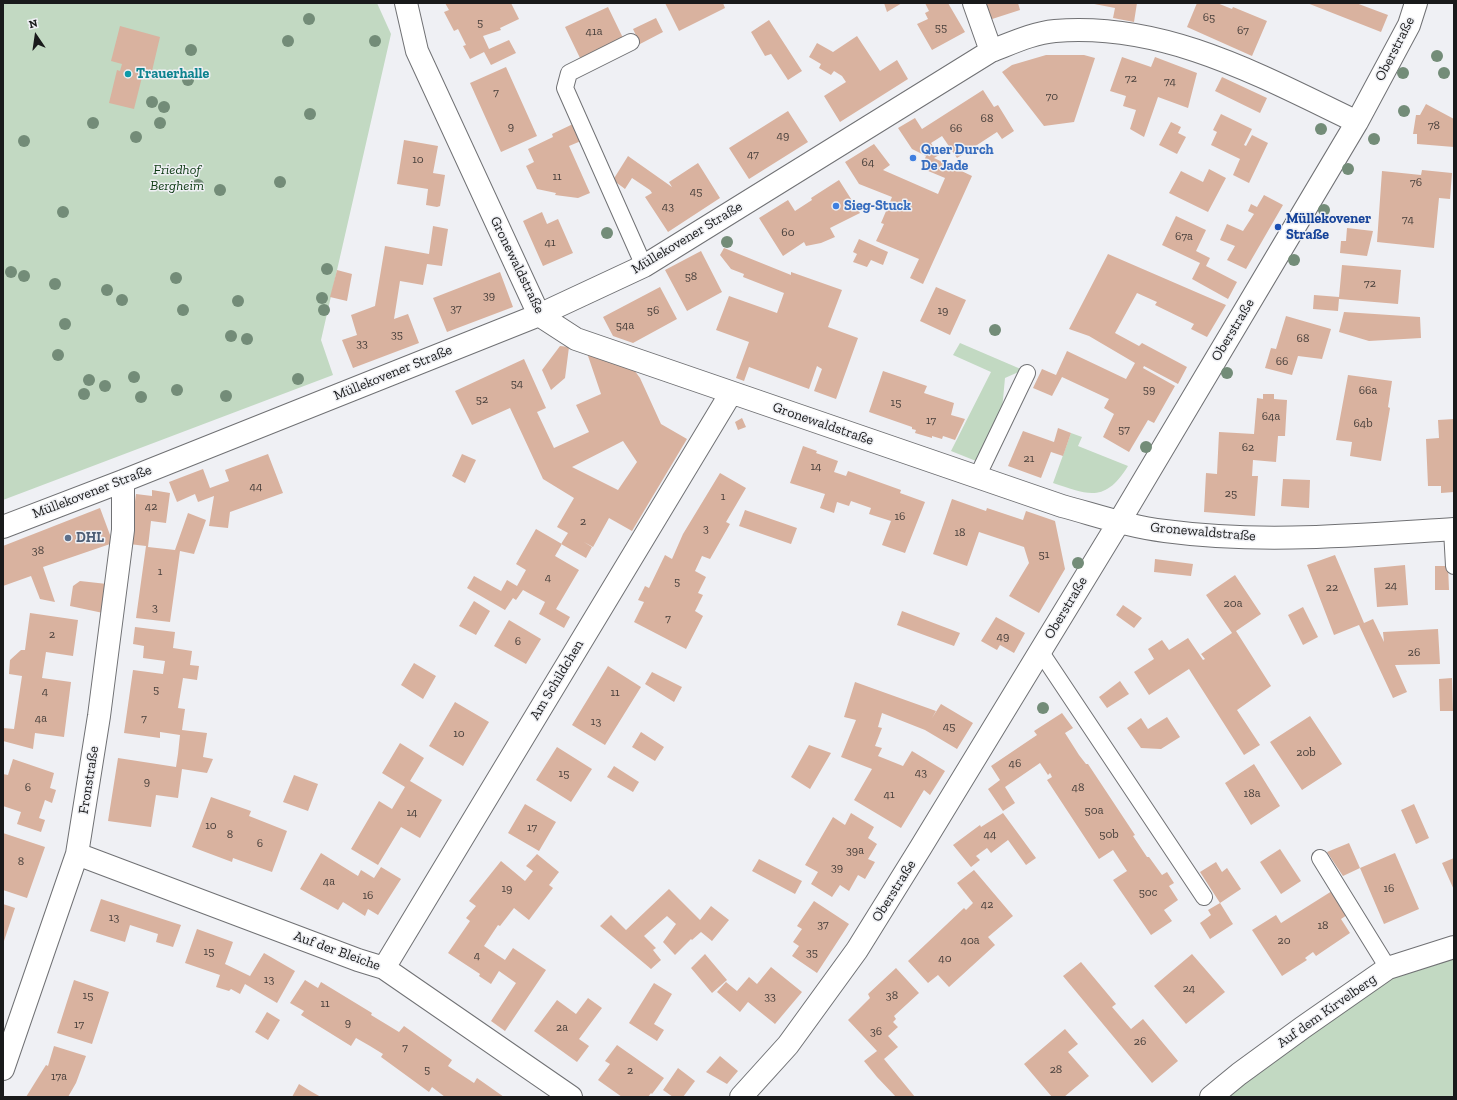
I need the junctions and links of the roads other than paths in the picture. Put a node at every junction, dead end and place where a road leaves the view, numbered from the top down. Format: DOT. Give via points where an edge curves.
graph roads {
  1 [pos="406,3"];
  2 [pos="974,3"];
  3 [pos="1416,3"];
  4 [pos="631,42"];
  5 [pos="991,51"];
  6 [pos="1357,122"];
  7 [pos="644,266"];
  8 [pos="539,315"];
  9 [pos="1027,373"];
  10 [pos="731,393"];
  11 [pos="977,477"];
  12 [pos="123,481"];
  13 [pos="1119,522"];
  14 [pos="3,527"];
  15 [pos="1453,530"];
  16 [pos="1454,566"];
  17 [pos="1040,651"];
  18 [pos="77,854"];
  19 [pos="1320,858"];
  20 [pos="1204,897"];
  21 [pos="1454,947"];
  22 [pos="384,968"];
  23 [pos="1388,968"];
  24 [pos="3,1069"];
  25 [pos="571,1097"];
  26 [pos="741,1097"];
  27 [pos="1212,1097"];
  1 -- 8 [label="street, Gronewaldstraße" via="417,51"];
  2 -- 5 [label="street"];
  3 -- 6 [label="street, Oberstraße" via="1409,25"];
  4 -- 7 [label="lane" via="569,73 565,88"];
  5 -- 6 [label="street, Müllekovener Straße" via="1054,31 1100,32 1168,42 1200,50 1253,72"];
  5 -- 7 [label="street, Müllekovener Straße"];
  6 -- 13 [label="street, Oberstraße"];
  7 -- 8 [label="street, Müllekovener Straße"];
  8 -- 10 [label="street, Gronewaldstraße" via="576,339"];
  8 -- 12 [label="street, Müllekovener Straße"];
  9 -- 11 [label="lane"];
  10 -- 11 [label="street, Gronewaldstraße"];
  10 -- 22 [label="street, Am Schildchen"];
  11 -- 13 [label="street, Gronewaldstraße"];
  12 -- 14 [label="street, Müllekovener Straße"];
  12 -- 18 [label="street, Fronstraße" via="123,530 99,716"];
  13 -- 15 [label="street, Gronewaldstraße" via="1165,531 1234,537 1306,537"];
  13 -- 17 [label="street, Oberstraße"];
  15 -- 16 [label="lane, Gronewaldstraße"];
  17 -- 20 [label="lane, Oberstraße"];
  17 -- 26 [label="street, Oberstraße" via="857,950 788,1045"];
  18 -- 22 [label="street, Auf der Bleiche"];
  18 -- 24 [label="street, Fronstraße"];
  19 -- 23 [label="lane"];
  21 -- 23 [label="street, Auf dem Kirvelberg"];
  22 -- 25 [label="street, Auf der Bleiche"];
  23 -- 27 [label="street, Auf dem Kirvelberg" via="1239,1074"];
}
